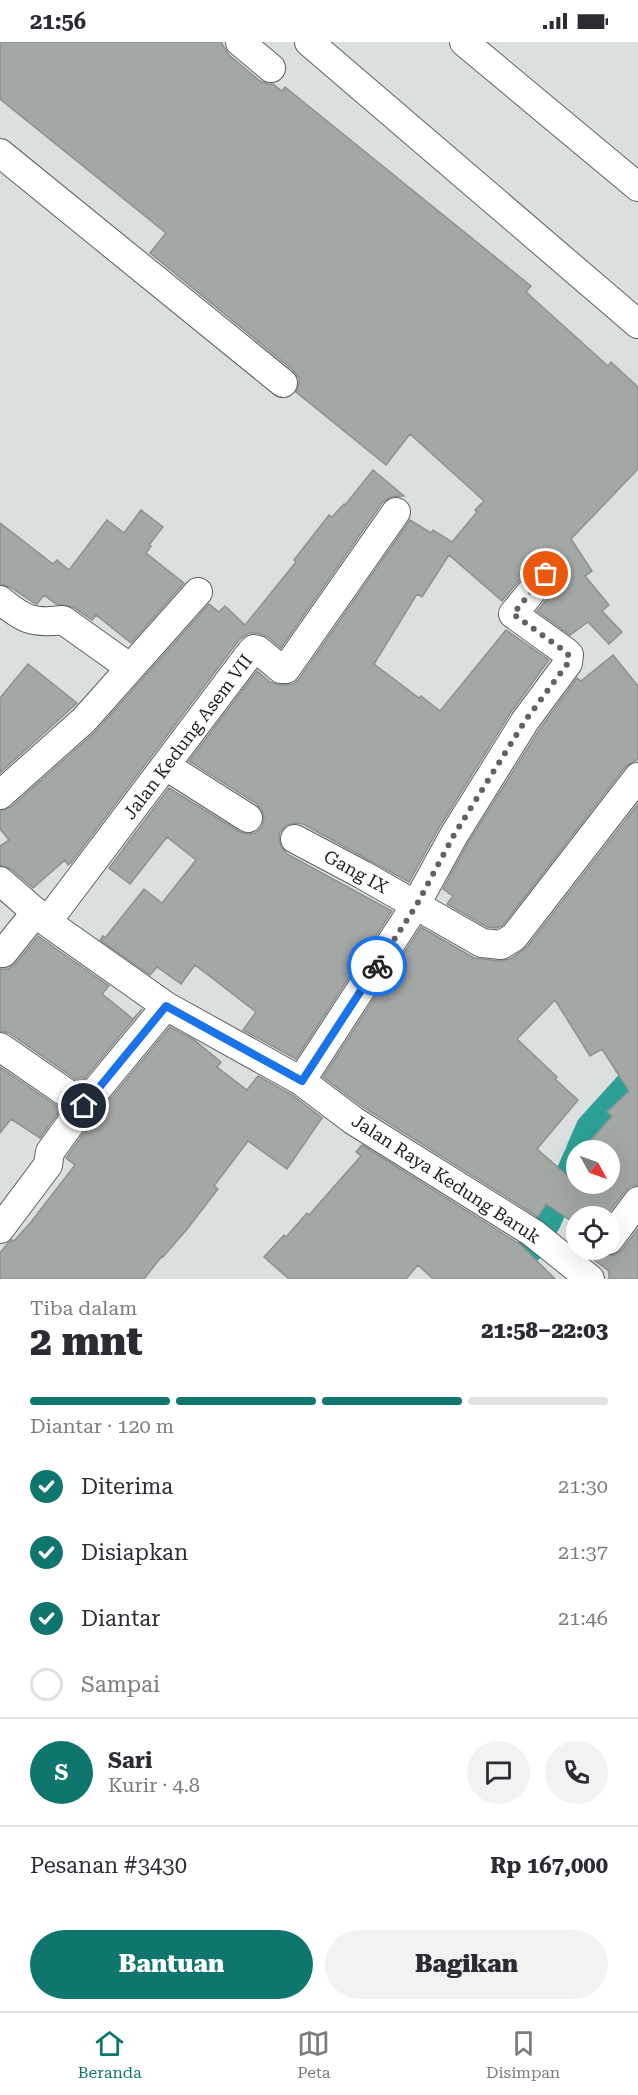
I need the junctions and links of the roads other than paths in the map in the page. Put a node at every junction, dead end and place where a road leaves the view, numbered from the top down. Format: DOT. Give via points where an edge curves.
graph roads {
  1 [pos="240,42"];
  2 [pos="309,42"];
  3 [pos="464,42"];
  4 [pos="272,68"];
  5 [pos="0,153"];
  6 [pos="638,187"];
  7 [pos="638,324"];
  8 [pos="283,384"];
  9 [pos="396,512"];
  10 [pos="546,574"];
  11 [pos="198,592"];
  12 [pos="0,600"];
  13 [pos="129,667"];
  14 [pos="166,766"];
  15 [pos="638,777"];
  16 [pos="0,795"];
  17 [pos="248,818"];
  18 [pos="295,839"];
  19 [pos="0,881"];
  20 [pos="416,906"];
  21 [pos="42,917"];
  22 [pos="3,953"];
  23 [pos="166,1006"];
  24 [pos="0,1047"];
  25 [pos="302,1081"];
  26 [pos="84,1106"];
  27 [pos="638,1201"];
  28 [pos="620,1225"];
  29 [pos="0,1229"];
  30 [pos="595,1260"];
  31 [pos="583,1277"];
  1 -- 4 [label="street"];
  2 -- 7 [label="street"];
  3 -- 6 [label="street"];
  5 -- 8 [label="street"];
  9 -- 14 [label="street, Jalan Kedung Asem VII" via="286,669 254,650"];
  10 -- 20 [label="street" via="513,614 566,652 568,663 525,721 454,835"];
  11 -- 13 [label="street"];
  12 -- 13 [label="street" via="18,616 42,622 63,620"];
  13 -- 16 [label="street" via="84,720"];
  14 -- 17 [label="street"];
  14 -- 21 [label="street, Jalan Kedung Asem VII"];
  15 -- 20 [label="street, Gang IX" via="507,943 482,943"];
  18 -- 20 [label="street, Gang IX"];
  19 -- 21 [label="street, Jalan Raya Kedung Baruk"];
  20 -- 25 [label="street"];
  21 -- 22 [label="street, Jalan Kedung Asem VII"];
  21 -- 23 [label="street, Jalan Raya Kedung Baruk"];
  23 -- 25 [label="street, Jalan Raya Kedung Baruk"];
  23 -- 26 [label="street"];
  24 -- 26 [label="street"];
  25 -- 31 [label="street, Jalan Raya Kedung Baruk" via="354,1121 537,1236"];
  26 -- 29 [label="street" via="50,1152 48,1165"];
  27 -- 28 [label="street"];
  30 -- 31 [label="street"];
}
